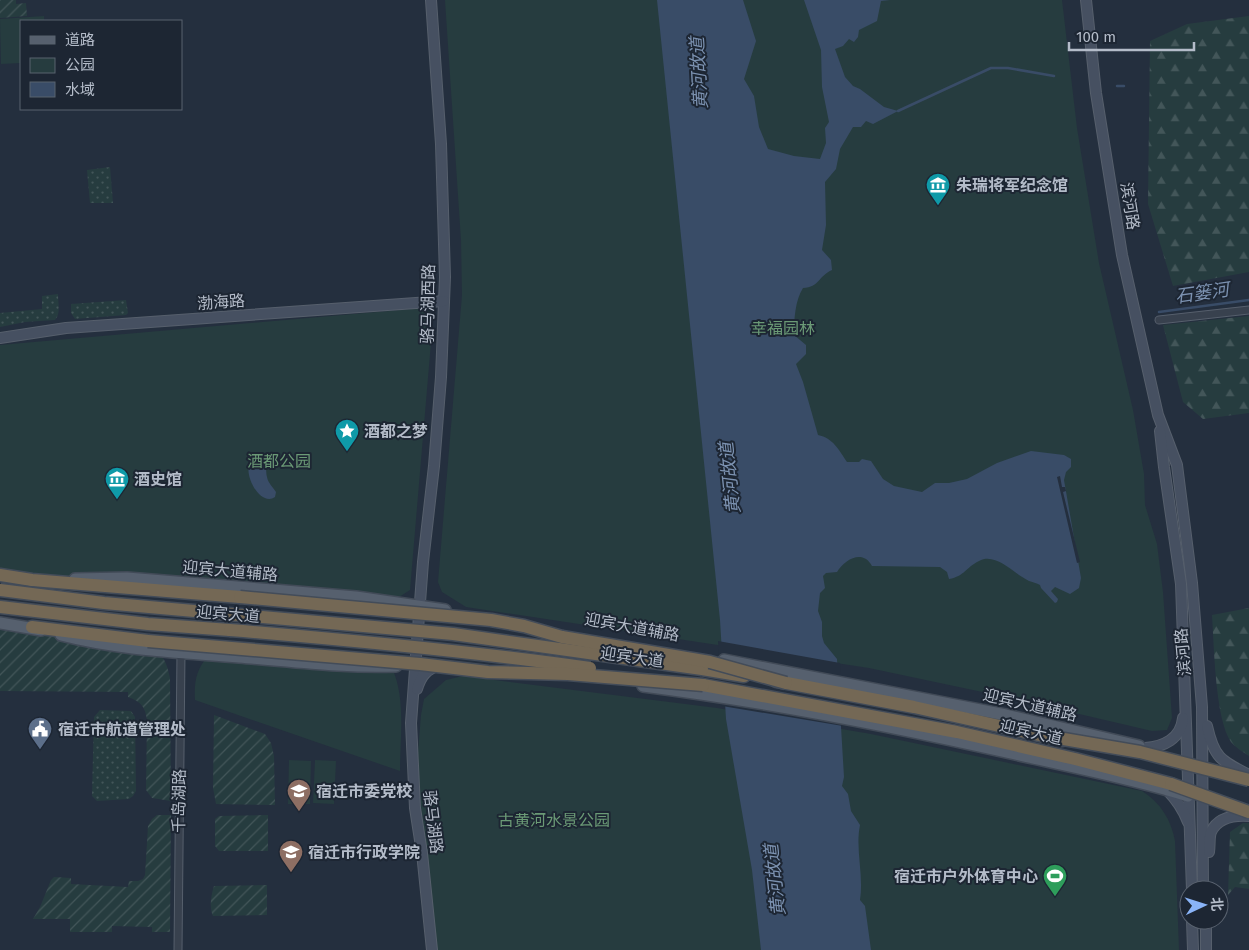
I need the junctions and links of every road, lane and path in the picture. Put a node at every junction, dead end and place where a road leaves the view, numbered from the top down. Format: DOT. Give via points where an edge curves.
graph roads {
  1 [pos="431,0"];
  2 [pos="1086,0"];
  3 [pos="444,301"];
  4 [pos="1249,310"];
  5 [pos="1159,320"];
  6 [pos="0,338"];
  7 [pos="1158,415"];
  8 [pos="0,574"];
  9 [pos="1181,579"];
  10 [pos="0,590"];
  11 [pos="0,607"];
  12 [pos="420,607"];
  13 [pos="3,624"];
  14 [pos="32,627"];
  15 [pos="181,652"];
  16 [pos="443,664"];
  17 [pos="415,665"];
  18 [pos="786,683"];
  19 [pos="702,689"];
  20 [pos="1202,707"];
  21 [pos="1052,737"];
  22 [pos="1145,748"];
  23 [pos="1188,759"];
  24 [pos="1203,763"];
  25 [pos="1249,775"];
  26 [pos="1249,780"];
  27 [pos="1169,787"];
  28 [pos="1249,788"];
  29 [pos="1190,796"];
  30 [pos="1203,801"];
  31 [pos="1249,804"];
  32 [pos="414,808"];
  33 [pos="1249,814"];
  34 [pos="1191,828"];
  35 [pos="1192,880"];
  36 [pos="1205,880"];
  37 [pos="1206,880"];
  38 [pos="1192,930"];
  39 [pos="1205,930"];
  40 [pos="178,950"];
  41 [pos="432,950"];
  42 [pos="1193,950"];
  43 [pos="1205,950"];
  1 -- 3 [label="main road, 骆马湖西路" via="441,144"];
  2 -- 7 [label="main road, 滨河路" via="1096,93 1122,255"];
  3 -- 6 [label="main road, 渤海路" via="66,328"];
  3 -- 12 [label="main road, 骆马湖西路" via="441,377"];
  4 -- 5 [label="street"];
  7 -- 9 [label="main road, 滨河路"];
  7 -- 20 [label="main road, 滨河路" via="1177,465 1192,583"];
  8 -- 12 [label="main road, 迎宾大道辅路" via="127,578 356,598"];
  8 -- 18 [label="highway, bridge" via="32,580 491,620 562,637 710,662"];
  9 -- 22 [label="main road" via="1183,721 1169,742"];
  9 -- 23 [label="main road, 滨河路"];
  10 -- 18 [label="highway, 迎宾大道, bridge" via="104,603 453,634"];
  11 -- 19 [label="highway, 迎宾大道, bridge" via="148,624 399,644 522,658"];
  12 -- 17 [label="main road, 骆马湖路"];
  12 -- 22 [label="main road, 迎宾大道辅路" via="525,623 868,688 1006,715"];
  13 -- 14 [label="main road"];
  14 -- 15 [label="main road" via="115,647"];
  14 -- 19 [label="highway, bridge" via="148,641 488,672 568,674"];
  15 -- 17 [label="main road" via="371,666"];
  15 -- 40 [label="street, 千岛湖路"];
  16 -- 17 [label="main road"];
  16 -- 19 [label="main road"];
  16 -- 32 [label="main road" via="422,676 417,689 413,727"];
  17 -- 32 [label="main road, 骆马湖路" via="411,723"];
  18 -- 21 [label="highway, 迎宾大道"];
  19 -- 27 [label="main road"];
  19 -- 27 [label="highway, 迎宾大道" via="957,732"];
  20 -- 24 [label="main road, 滨河路"];
  20 -- 25 [label="main road" via="1215,752 1224,762"];
  21 -- 26 [label="highway, bridge" via="1140,752"];
  21 -- 28 [label="highway, 迎宾大道, bridge"];
  22 -- 23 [label="main road, 迎宾大道辅路"];
  23 -- 24 [label="main road, 迎宾大道辅路"];
  23 -- 29 [label="main road, 滨河路"];
  24 -- 25 [label="main road, 迎宾大道辅路"];
  24 -- 30 [label="main road, 滨河路"];
  27 -- 29 [label="main road"];
  27 -- 31 [label="highway, 迎宾大道, bridge"];
  27 -- 33 [label="highway, bridge"];
  27 -- 34 [label="main road"];
  29 -- 30 [label="main road"];
  29 -- 34 [label="main road, 滨河路"];
  30 -- 33 [label="main road"];
  30 -- 36 [label="main road, 滨河路"];
  32 -- 41 [label="main road, 骆马湖路"];
  33 -- 37 [label="main road" via="1230,816 1210,833"];
  34 -- 35 [label="main road, 滨河路"];
  38 -- 42 [label="main road"];
  39 -- 43 [label="main road"];
}
